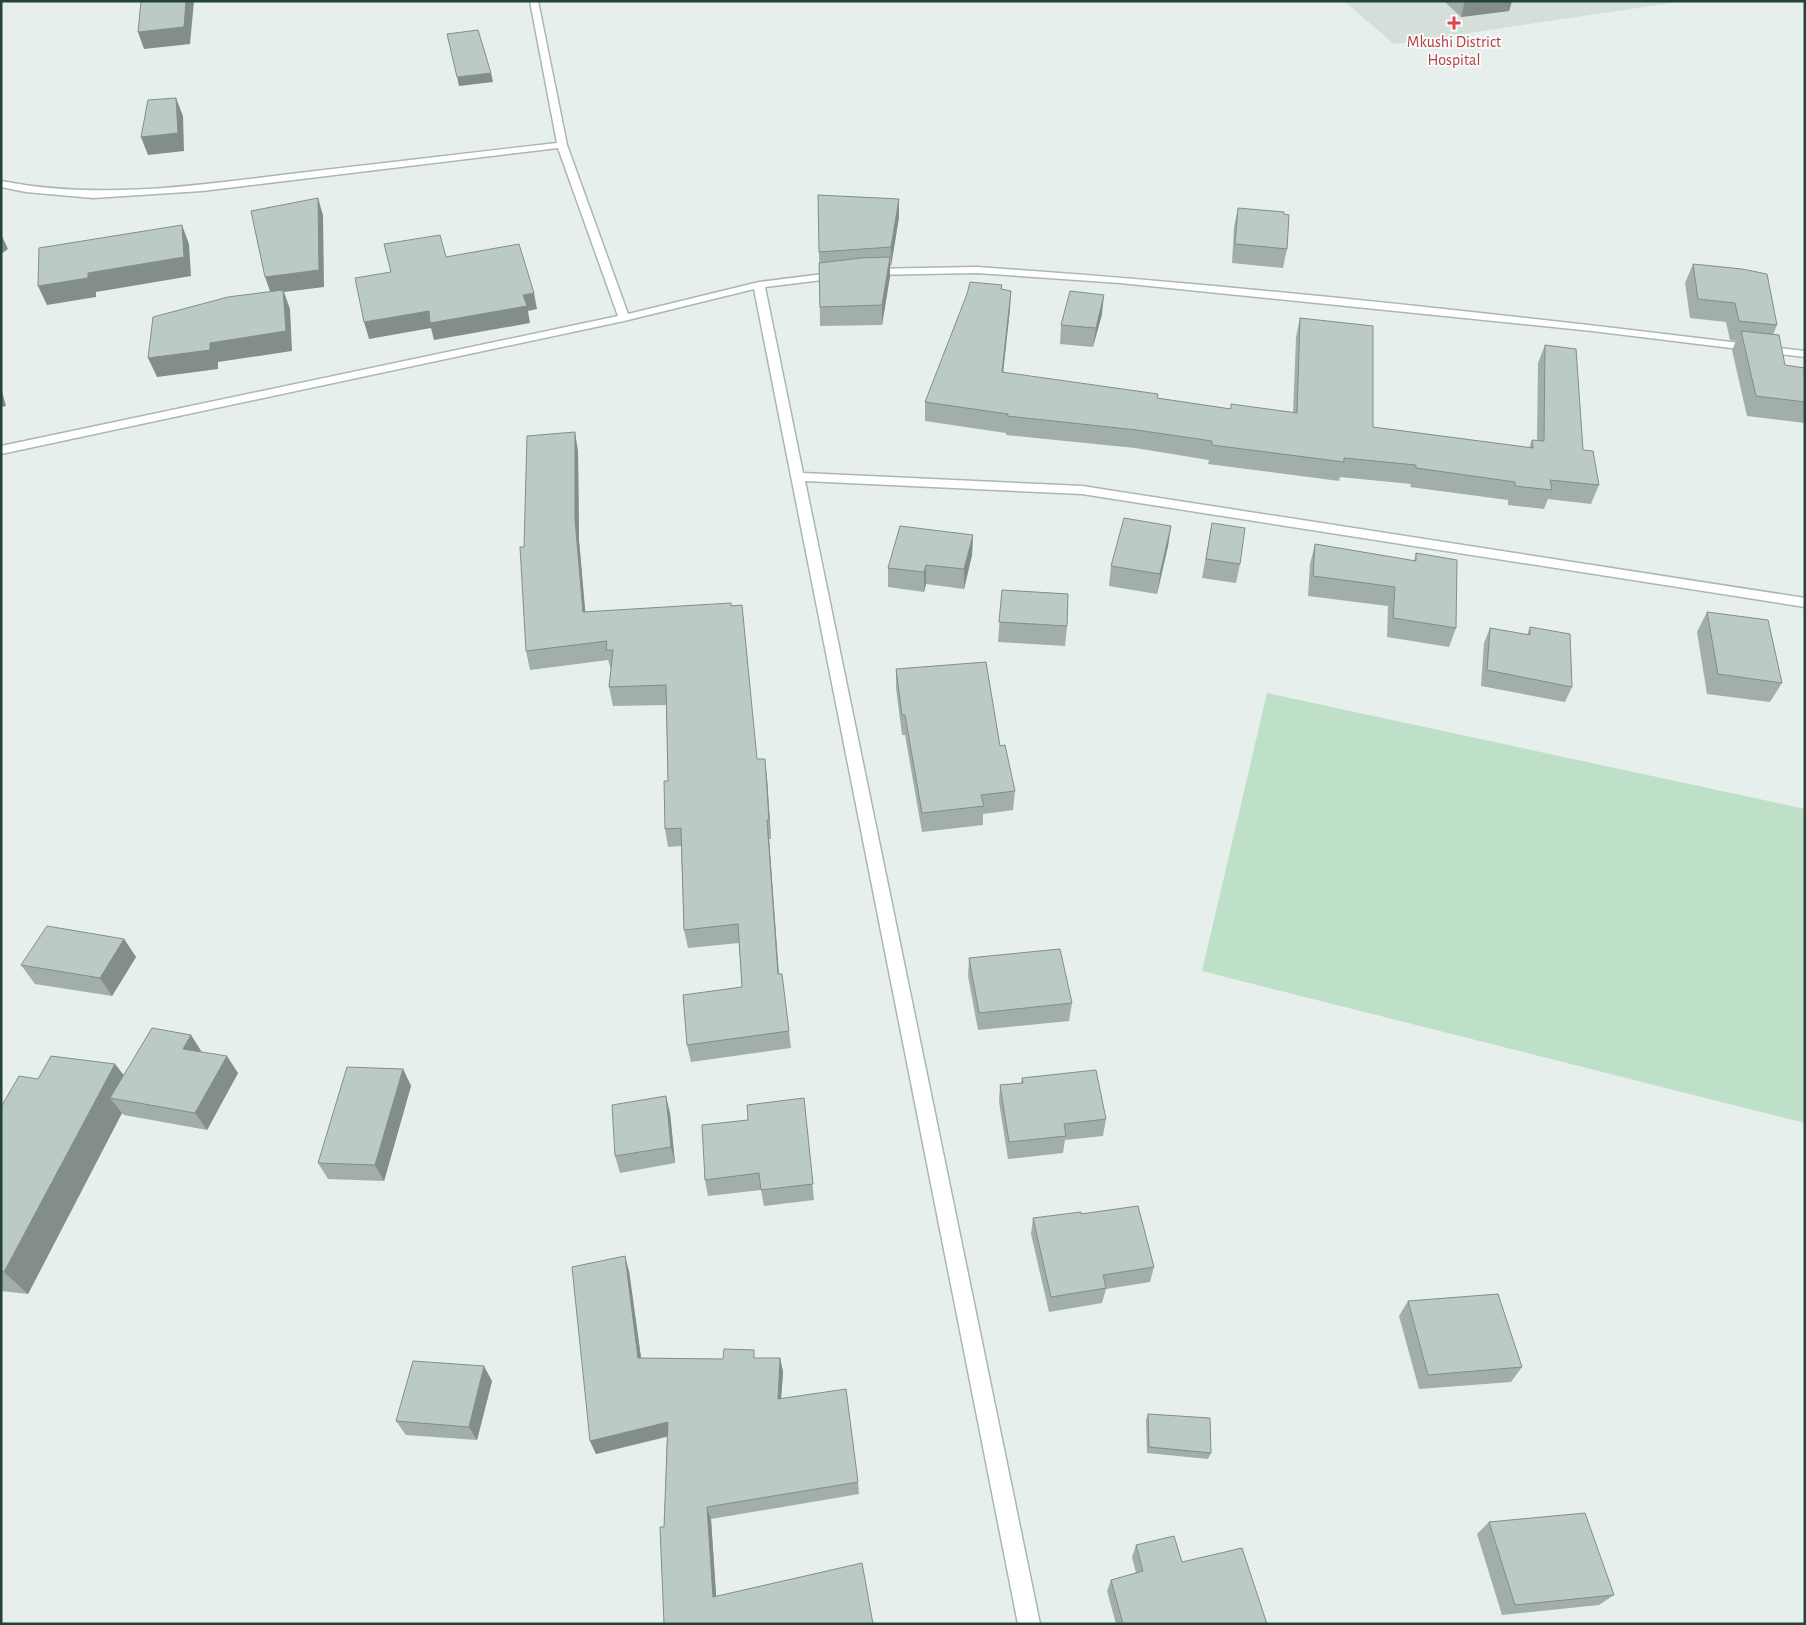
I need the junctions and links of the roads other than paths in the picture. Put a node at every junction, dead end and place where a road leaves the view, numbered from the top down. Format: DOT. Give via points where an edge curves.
graph roads {
  1 [pos="534,1"];
  2 [pos="562,145"];
  3 [pos="1,184"];
  4 [pos="759,285"];
  5 [pos="624,318"];
  6 [pos="1805,354"];
  7 [pos="1,450"];
  8 [pos="799,477"];
  9 [pos="1805,602"];
  10 [pos="1029,1624"];
  1 -- 2 [label="street"];
  2 -- 3 [label="street" via="202,188 93,195"];
  2 -- 5 [label="street"];
  4 -- 5 [label="street"];
  4 -- 6 [label="street" via="857,272 977,270 1120,280 1592,328"];
  4 -- 8 [label="street"];
  5 -- 7 [label="street"];
  8 -- 9 [label="street" via="1082,490"];
  8 -- 10 [label="street"];
}
